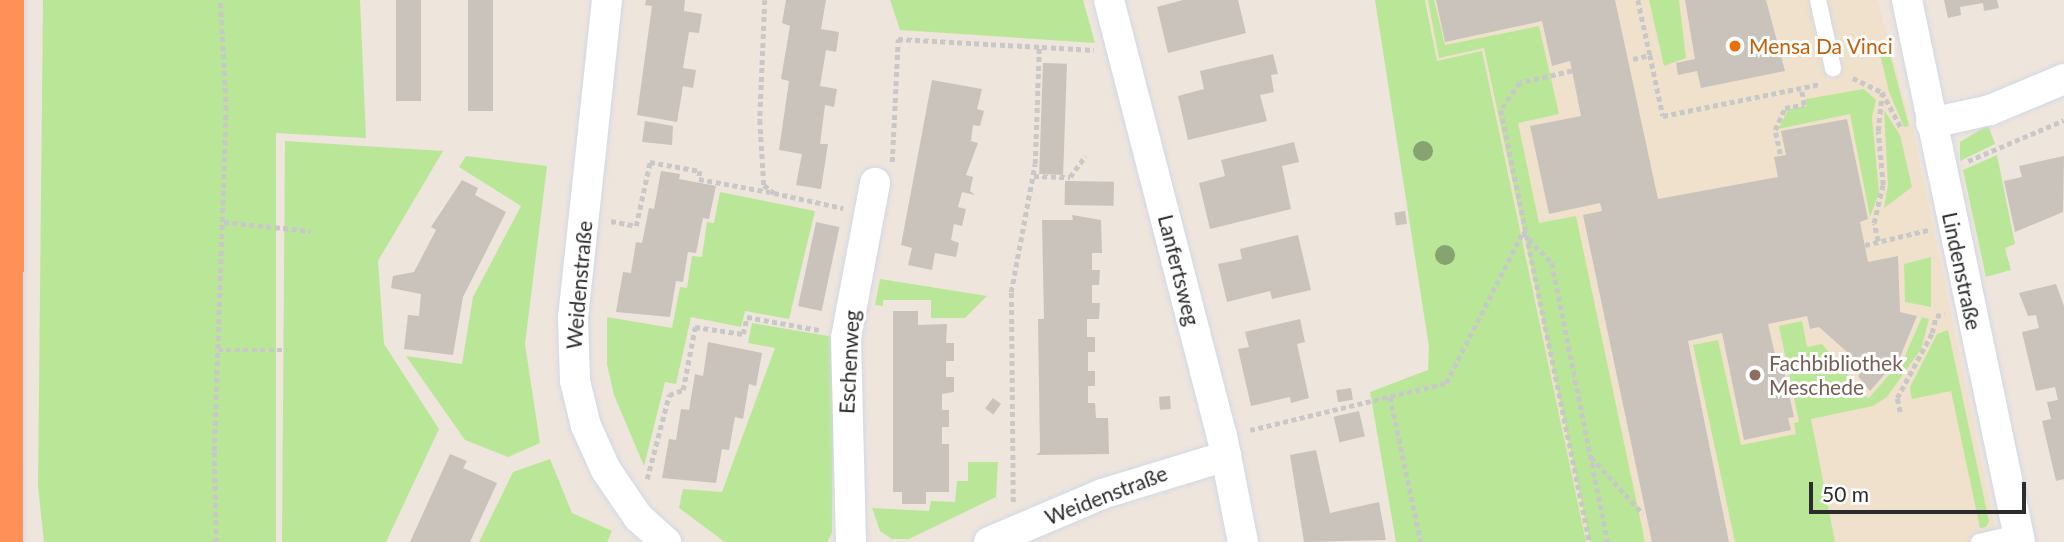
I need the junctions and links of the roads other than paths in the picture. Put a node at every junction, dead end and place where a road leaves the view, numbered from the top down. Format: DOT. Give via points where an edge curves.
graph roads {
  1 [pos="5,0"];
  2 [pos="607,0"];
  3 [pos="1110,0"];
  4 [pos="1818,0"];
  5 [pos="1907,0"];
  6 [pos="1838,74"];
  7 [pos="2064,79"];
  8 [pos="4,89"];
  9 [pos="1918,129"];
  10 [pos="875,183"];
  11 [pos="1224,446"];
  12 [pos="2019,538"];
  13 [pos="4,542"];
  14 [pos="27,542"];
  15 [pos="666,542"];
  16 [pos="851,542"];
  17 [pos="989,542"];
  18 [pos="1243,542"];
  19 [pos="1979,542"];
  1 -- 8 [label="highway"];
  2 -- 15 [label="street, Weidenstraße" via="573,317 579,406 606,470 638,517"];
  3 -- 11 [label="street, Lanfertsweg"];
  4 -- 6 [label="lane"];
  5 -- 9 [label="street, Lindenstraße"];
  7 -- 9 [label="street" via="1990,110"];
  8 -- 13 [label="highway"];
  8 -- 14 [label="highway"];
  9 -- 12 [label="street, Lindenstraße" via="1942,173"];
  10 -- 16 [label="street, Eschenweg" via="845,359"];
  11 -- 17 [label="street, Weidenstraße"];
  11 -- 18 [label="street, Lanfertsweg"];
  12 -- 19 [label="lane"];
}
